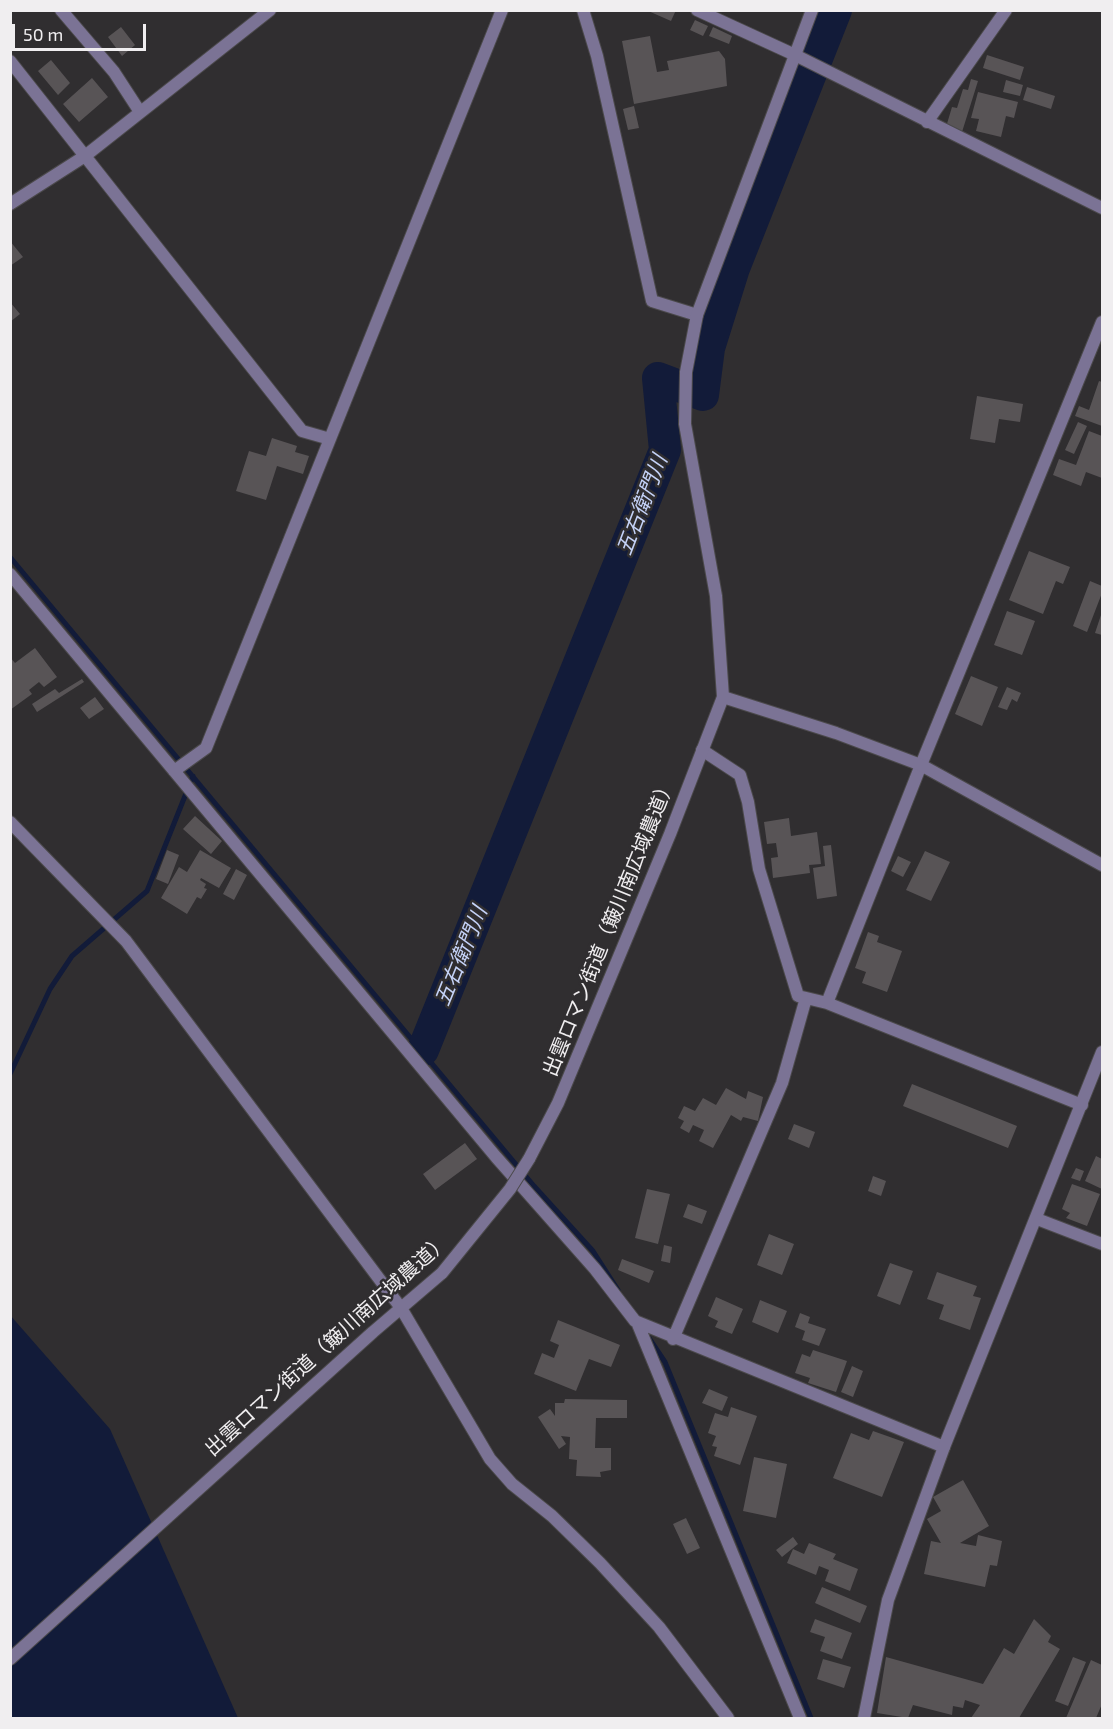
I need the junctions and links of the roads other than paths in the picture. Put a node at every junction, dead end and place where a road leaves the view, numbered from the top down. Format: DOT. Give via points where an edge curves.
graph roads {
  1 [pos="61,10"];
  2 [pos="270,10"];
  3 [pos="502,10"];
  4 [pos="583,10"];
  5 [pos="697,10"];
  6 [pos="812,10"];
  7 [pos="1006,10"];
  8 [pos="795,55"];
  9 [pos="10,61"];
  10 [pos="140,112"];
  11 [pos="927,122"];
  12 [pos="85,156"];
  13 [pos="10,204"];
  14 [pos="1102,208"];
  15 [pos="697,315"];
  16 [pos="1102,322"];
  17 [pos="330,439"];
  18 [pos="10,574"];
  19 [pos="723,697"];
  20 [pos="702,750"];
  21 [pos="921,765"];
  22 [pos="174,771"];
  23 [pos="10,822"];
  24 [pos="1102,865"];
  25 [pos="806,998"];
  26 [pos="827,1003"];
  27 [pos="1102,1052"];
  28 [pos="1082,1105"];
  29 [pos="1036,1219"];
  30 [pos="1102,1244"];
  31 [pos="402,1308"];
  32 [pos="637,1322"];
  33 [pos="673,1338"];
  34 [pos="944,1447"];
  35 [pos="10,1659"];
  36 [pos="728,1719"];
  37 [pos="800,1719"];
  38 [pos="864,1719"];
  1 -- 10 [label="street" via="114,72"];
  2 -- 10 [label="street"];
  3 -- 17 [label="street"];
  4 -- 15 [label="street" via="597,56 652,301"];
  5 -- 8 [label="street"];
  6 -- 8 [label="street, 出雲ロマン街道（簸川南広域農道）"];
  7 -- 11 [label="street"];
  8 -- 11 [label="street"];
  8 -- 15 [label="street, 出雲ロマン街道（簸川南広域農道）"];
  9 -- 12 [label="street"];
  10 -- 12 [label="street"];
  11 -- 14 [label="street"];
  12 -- 13 [label="street"];
  12 -- 17 [label="street" via="302,431"];
  15 -- 19 [label="street, 出雲ロマン街道（簸川南広域農道）" via="686,372 685,424 716,596"];
  16 -- 21 [label="street"];
  17 -- 22 [label="street" via="206,748"];
  18 -- 22 [label="street"];
  19 -- 20 [label="street, 出雲ロマン街道（簸川南広域農道）"];
  19 -- 21 [label="street"];
  20 -- 25 [label="street" via="740,775 762,879 798,996"];
  20 -- 31 [label="street, 出雲ロマン街道（簸川南広域農道）, bridge" via="558,1103 529,1160 504,1198 442,1273"];
  21 -- 24 [label="street"];
  21 -- 26 [label="street"];
  22 -- 32 [label="street"];
  23 -- 31 [label="street" via="126,941"];
  25 -- 26 [label="street"];
  25 -- 33 [label="street" via="782,1083"];
  26 -- 28 [label="street"];
  27 -- 28 [label="street"];
  28 -- 29 [label="street"];
  29 -- 30 [label="street"];
  29 -- 34 [label="street"];
  31 -- 35 [label="street, 出雲ロマン街道（簸川南広域農道）"];
  31 -- 36 [label="street" via="490,1459 512,1484 600,1563 660,1627"];
  32 -- 33 [label="street"];
  32 -- 37 [label="street"];
  33 -- 34 [label="street"];
  34 -- 38 [label="street" via="888,1600"];
}
